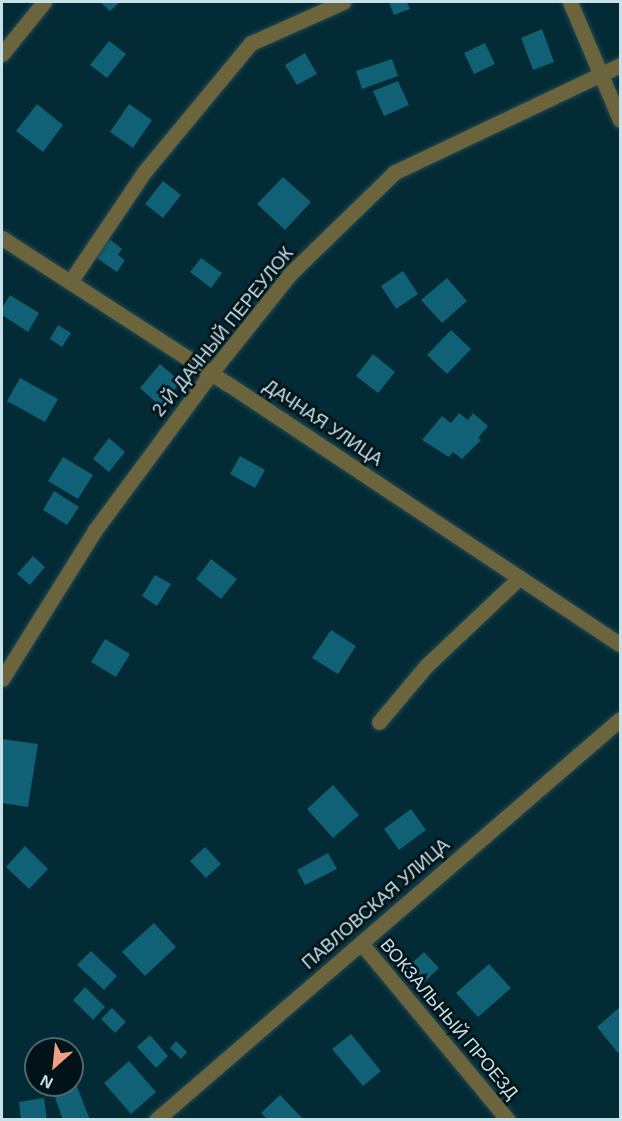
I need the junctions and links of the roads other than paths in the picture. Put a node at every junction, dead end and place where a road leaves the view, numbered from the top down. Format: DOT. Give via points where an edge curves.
graph roads {
  1 [pos="44,2"];
  2 [pos="343,2"];
  3 [pos="570,2"];
  4 [pos="2,54"];
  5 [pos="621,65"];
  6 [pos="601,74"];
  7 [pos="621,120"];
  8 [pos="2,238"];
  9 [pos="70,282"];
  10 [pos="211,373"];
  11 [pos="520,577"];
  12 [pos="621,644"];
  13 [pos="2,679"];
  14 [pos="621,719"];
  15 [pos="379,722"];
  16 [pos="361,943"];
  17 [pos="156,1119"];
  18 [pos="508,1119"];
  1 -- 4 [label="street"];
  2 -- 9 [label="street" via="251,43 145,171"];
  3 -- 6 [label="street"];
  5 -- 6 [label="street, 2-Й ДАЧНЫЙ ПЕРЕУЛОК"];
  6 -- 7 [label="street"];
  6 -- 10 [label="street, 2-Й ДАЧНЫЙ ПЕРЕУЛОК" via="395,172 290,274"];
  8 -- 9 [label="street, ДАЧНАЯ УЛИЦА"];
  9 -- 10 [label="street, ДАЧНАЯ УЛИЦА"];
  10 -- 11 [label="street, ДАЧНАЯ УЛИЦА"];
  10 -- 13 [label="street, 2-Й ДАЧНЫЙ ПЕРЕУЛОК" via="95,530"];
  11 -- 12 [label="street, ДАЧНАЯ УЛИЦА"];
  11 -- 15 [label="street" via="426,666"];
  14 -- 16 [label="street, ПАВЛОВСКАЯ УЛИЦА"];
  16 -- 17 [label="street, ПАВЛОВСКАЯ УЛИЦА"];
  16 -- 18 [label="street, ВОКЗАЛЬНЫЙ ПРОЕЗД"];
}
